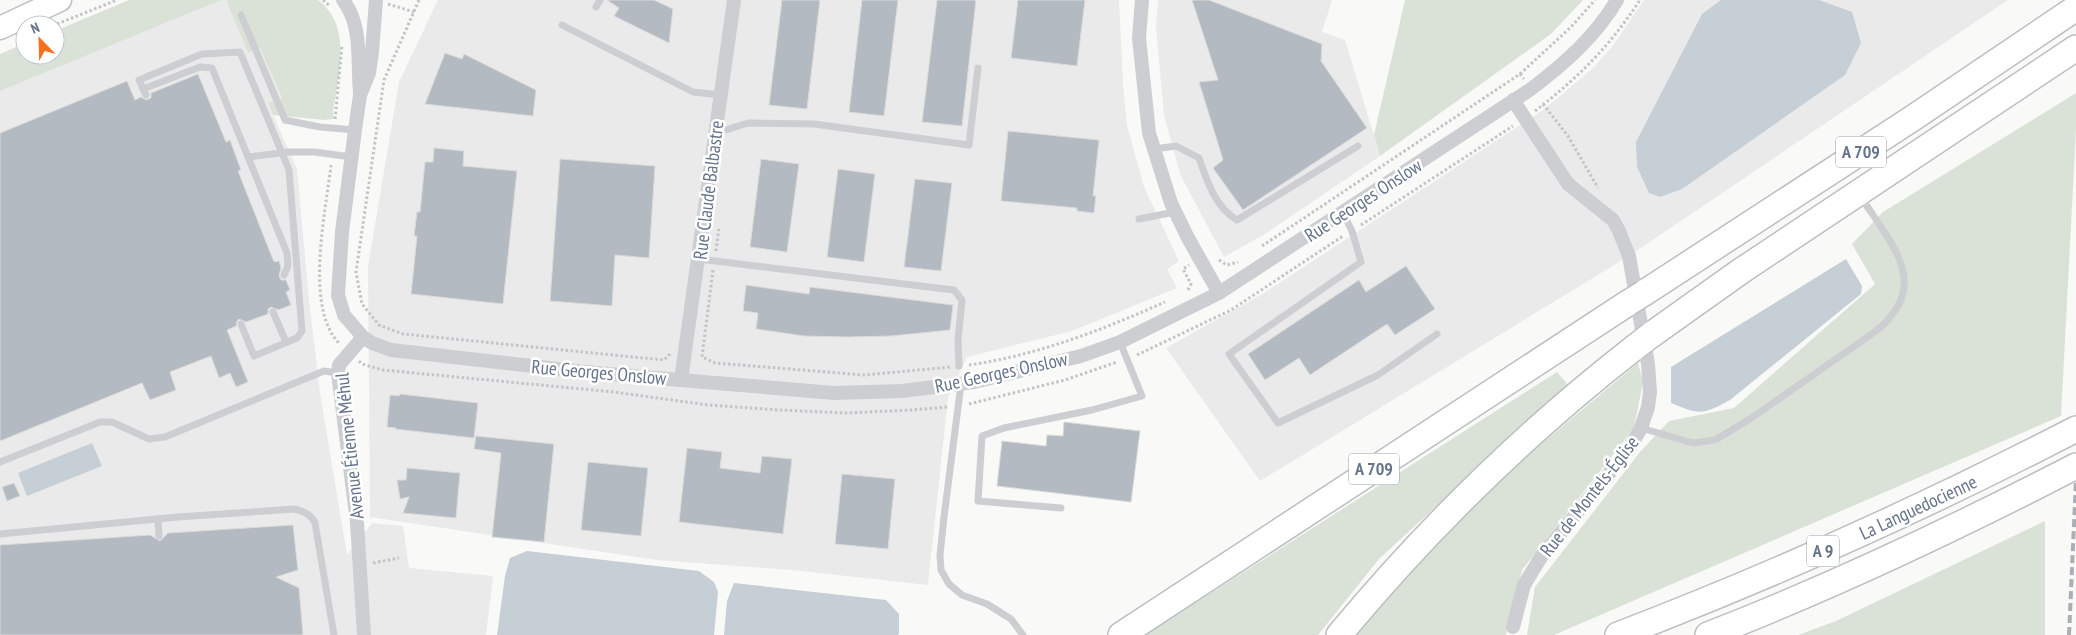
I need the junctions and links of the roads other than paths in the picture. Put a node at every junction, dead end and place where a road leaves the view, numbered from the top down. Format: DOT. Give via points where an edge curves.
graph roads {
  1 [pos="60,0"];
  2 [pos="344,0"];
  3 [pos="376,0"];
  4 [pos="734,0"];
  5 [pos="1142,0"];
  6 [pos="1617,0"];
  7 [pos="2076,8"];
  8 [pos="241,15"];
  9 [pos="562,25"];
  10 [pos="0,28"];
  11 [pos="2076,48"];
  12 [pos="978,68"];
  13 [pos="360,95"];
  14 [pos="720,95"];
  15 [pos="1513,100"];
  16 [pos="354,130"];
  17 [pos="716,133"];
  18 [pos="1358,146"];
  19 [pos="1154,150"];
  20 [pos="281,152"];
  21 [pos="248,157"];
  22 [pos="351,157"];
  23 [pos="1859,193"];
  24 [pos="1175,212"];
  25 [pos="1342,213"];
  26 [pos="1139,219"];
  27 [pos="699,259"];
  28 [pos="284,275"];
  29 [pos="1220,293"];
  30 [pos="273,312"];
  31 [pos="241,324"];
  32 [pos="1437,334"];
  33 [pos="363,337"];
  34 [pos="286,342"];
  35 [pos="1120,342"];
  36 [pos="959,366"];
  37 [pos="338,373"];
  38 [pos="682,380"];
  39 [pos="961,384"];
  40 [pos="1641,428"];
  41 [pos="2076,429"];
  42 [pos="0,462"];
  43 [pos="2076,466"];
  44 [pos="1062,508"];
  45 [pos="158,519"];
  46 [pos="0,534"];
  47 [pos="159,536"];
  48 [pos="1512,627"];
  49 [pos="334,635"];
  50 [pos="364,635"];
  51 [pos="1022,635"];
  52 [pos="1121,635"];
  53 [pos="1339,635"];
  54 [pos="1618,635"];
  55 [pos="1708,635"];
  1 -- 10 [label="main road"];
  2 -- 13 [label="street" via="353,15 358,39"];
  3 -- 13 [label="street" via="370,66"];
  4 -- 14 [label="street, Rue Claude Balbastre"];
  5 -- 19 [label="street" via="1139,38 1142,76"];
  6 -- 15 [label="street" via="1607,17 1565,63"];
  7 -- 52 [label="highway, A 709" via="1872,145"];
  8 -- 16 [label="lane" via="285,120"];
  9 -- 14 [label="lane" via="694,92"];
  11 -- 23 [label="highway, A 709"];
  12 -- 17 [label="lane" via="970,145 814,124 748,124"];
  13 -- 16 [label="street"];
  14 -- 17 [label="street, Rue Claude Balbastre"];
  15 -- 25 [label="street, Rue Georges Onslow"];
  15 -- 40 [label="street, Rue de Montels-Église" via="1568,184 1613,220 1629,256 1650,392"];
  16 -- 22 [label="street"];
  17 -- 27 [label="street, Rue Claude Balbastre"];
  18 -- 19 [label="lane" via="1237,220 1225,212 1208,184 1199,158 1176,146"];
  19 -- 24 [label="street"];
  20 -- 21 [label="lane"];
  20 -- 21 [label="lane" via="240,52 202,54 139,80 144,92 200,67 212,68"];
  20 -- 22 [label="lane"];
  20 -- 34 [label="lane" via="289,170 302,331 297,338"];
  21 -- 28 [label="lane" via="287,254 288,266"];
  22 -- 33 [label="street" via="338,295 344,315"];
  23 -- 40 [label="lane" via="1892,246 1904,273 1902,300 1890,318 1876,331 1716,440 1693,443"];
  23 -- 53 [label="highway, A 709" via="1741,270 1564,404 1487,474 1408,555"];
  24 -- 26 [label="lane"];
  24 -- 29 [label="street"];
  25 -- 29 [label="street, Rue Georges Onslow"];
  25 -- 32 [label="lane" via="1352,231 1361,262 1229,354 1278,424 1378,375"];
  27 -- 36 [label="lane" via="954,290 962,300"];
  27 -- 38 [label="street, Rue Claude Balbastre"];
  29 -- 35 [label="street, Rue Georges Onslow"];
  30 -- 34 [label="lane"];
  31 -- 34 [label="lane" via="254,356"];
  33 -- 37 [label="street, Avenue Étienne Méhul" via="339,365"];
  33 -- 38 [label="street, Rue Georges Onslow" via="391,350"];
  35 -- 39 [label="street, Rue Georges Onslow" via="1081,356"];
  35 -- 44 [label="lane" via="1142,396 982,436 978,501"];
  37 -- 42 [label="lane" via="324,371 165,436 149,439 112,422 100,422"];
  37 -- 50 [label="street, Avenue Étienne Méhul" via="357,522"];
  38 -- 39 [label="street, Rue Georges Onslow" via="834,393 902,391"];
  39 -- 51 [label="lane" via="944,517 941,570 949,584 962,595 987,604 1011,619"];
  40 -- 48 [label="street, Rue de Montels-Église" via="1629,449 1541,557 1524,585"];
  41 -- 54 [label="highway, La Languedocienne / A 9" via="1950,493 1808,558"];
  43 -- 55 [label="highway, La Languedocienne / A 9" via="1838,581"];
  45 -- 46 [label="lane"];
  45 -- 47 [label="lane"];
  45 -- 49 [label="lane" via="295,509 306,512 314,523"];
}
